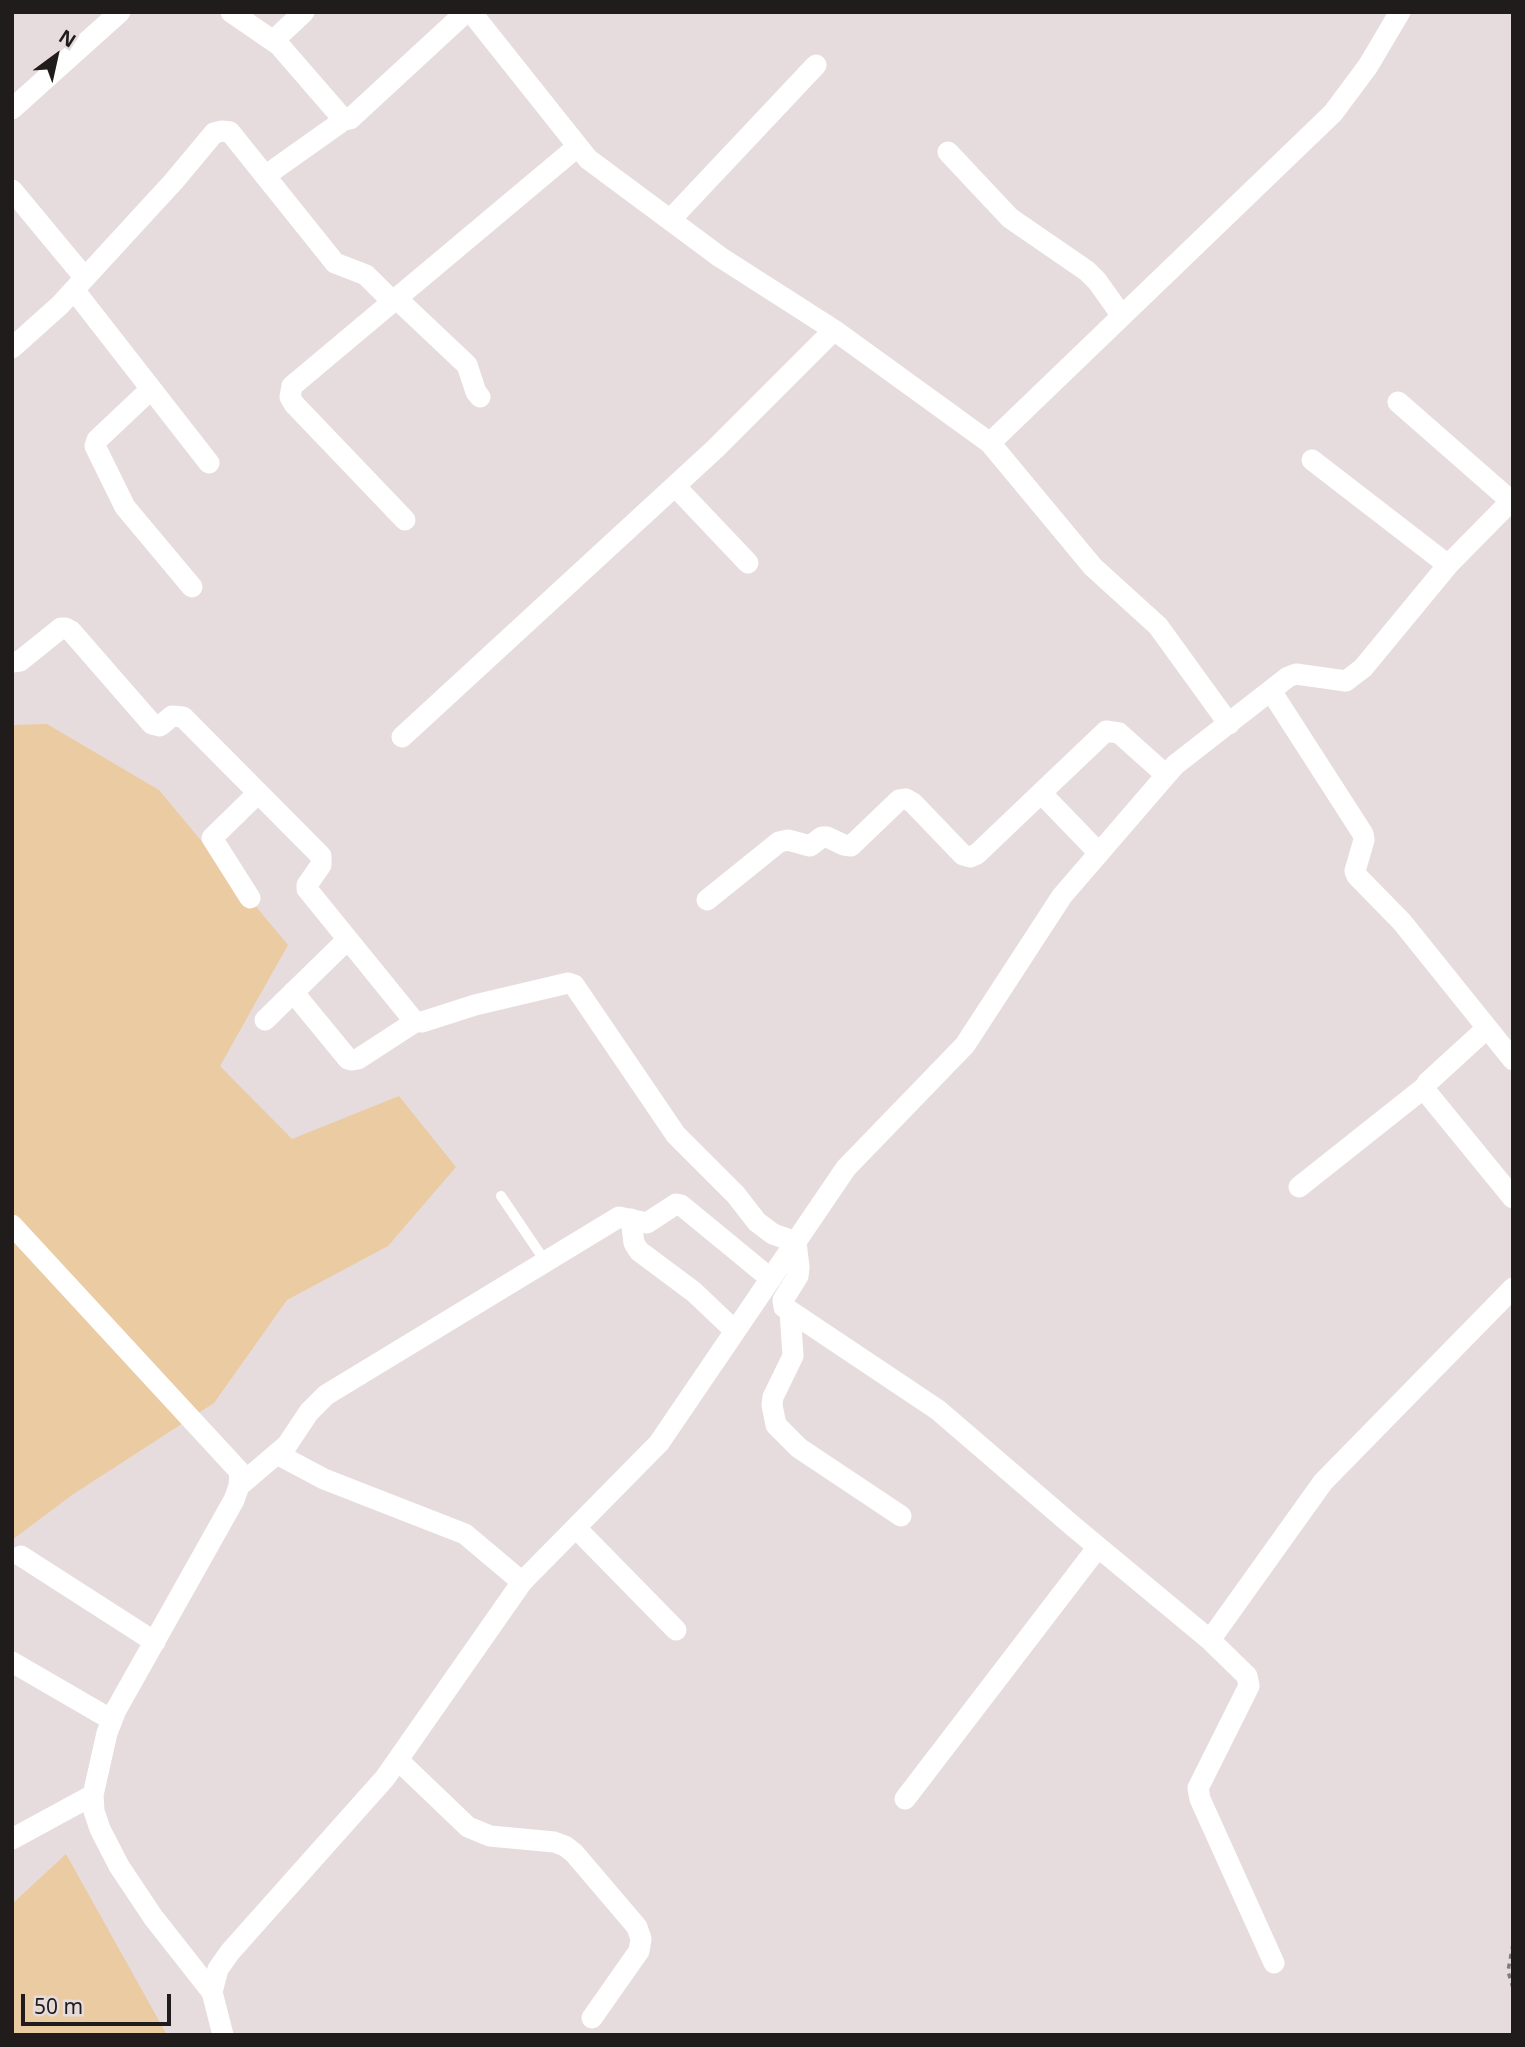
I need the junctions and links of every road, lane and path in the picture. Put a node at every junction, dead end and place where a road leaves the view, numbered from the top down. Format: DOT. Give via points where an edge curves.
graph roads {
  1 [pos="120,12"];
  2 [pos="231,12"];
  3 [pos="304,12"];
  4 [pos="466,12"];
  5 [pos="471,12"];
  6 [pos="1400,12"];
  7 [pos="277,28"];
  8 [pos="816,65"];
  9 [pos="12,110"];
  10 [pos="344,120"];
  11 [pos="577,147"];
  12 [pos="948,152"];
  13 [pos="265,176"];
  14 [pos="12,190"];
  15 [pos="670,220"];
  16 [pos="80,284"];
  17 [pos="394,300"];
  18 [pos="1122,316"];
  19 [pos="834,330"];
  20 [pos="12,348"];
  21 [pos="151,389"];
  22 [pos="480,397"];
  23 [pos="1398,402"];
  24 [pos="990,443"];
  25 [pos="1312,460"];
  26 [pos="209,463"];
  27 [pos="675,486"];
  28 [pos="1512,500"];
  29 [pos="405,520"];
  30 [pos="748,563"];
  31 [pos="1448,565"];
  32 [pos="192,587"];
  33 [pos="12,662"];
  34 [pos="1271,691"];
  35 [pos="1229,724"];
  36 [pos="402,737"];
  37 [pos="1166,775"];
  38 [pos="258,793"];
  39 [pos="1041,793"];
  40 [pos="1099,853"];
  41 [pos="250,898"];
  42 [pos="707,900"];
  43 [pos="347,940"];
  44 [pos="293,992"];
  45 [pos="265,1020"];
  46 [pos="415,1022"];
  47 [pos="1486,1029"];
  48 [pos="1513,1060"];
  49 [pos="1425,1087"];
  50 [pos="1299,1187"];
  51 [pos="501,1196"];
  52 [pos="1513,1198"];
  53 [pos="631,1219"];
  54 [pos="12,1225"];
  55 [pos="796,1242"];
  56 [pos="545,1261"];
  57 [pos="771,1279"];
  58 [pos="1513,1288"];
  59 [pos="790,1311"];
  60 [pos="736,1331"];
  61 [pos="277,1454"];
  62 [pos="239,1486"];
  63 [pos="901,1516"];
  64 [pos="576,1528"];
  65 [pos="1098,1547"];
  66 [pos="22,1556"];
  67 [pos="522,1582"];
  68 [pos="676,1630"];
  69 [pos="1210,1640"];
  70 [pos="155,1642"];
  71 [pos="12,1662"];
  72 [pos="112,1720"];
  73 [pos="398,1760"];
  74 [pos="93,1795"];
  75 [pos="905,1799"];
  76 [pos="12,1839"];
  77 [pos="1513,1944"];
  78 [pos="1274,1963"];
  79 [pos="1513,1988"];
  80 [pos="212,1992"];
  81 [pos="592,2018"];
  82 [pos="223,2035"];
  1 -- 9 [label="street"];
  2 -- 7 [label="street"];
  3 -- 7 [label="street"];
  4 -- 10 [label="street"];
  5 -- 11 [label="street"];
  6 -- 18 [label="street" via="1334,113"];
  7 -- 10 [label="street" via="287,54"];
  8 -- 15 [label="street"];
  10 -- 13 [label="street"];
  11 -- 15 [label="street"];
  11 -- 17 [label="street"];
  12 -- 18 [label="street" via="1010,218 1087,271"];
  13 -- 16 [label="street" via="230,132 214,133"];
  13 -- 17 [label="street" via="335,263 366,275"];
  14 -- 16 [label="street"];
  15 -- 19 [label="street"];
  16 -- 20 [label="street"];
  16 -- 21 [label="street"];
  17 -- 22 [label="street" via="467,365"];
  17 -- 29 [label="street" via="295,382 290,397"];
  18 -- 24 [label="street"];
  19 -- 24 [label="street"];
  19 -- 27 [label="street"];
  21 -- 26 [label="street"];
  21 -- 32 [label="street" via="95,446 125,506"];
  23 -- 28 [label="street"];
  24 -- 35 [label="street" via="1093,567 1158,626"];
  25 -- 31 [label="street"];
  27 -- 30 [label="street"];
  27 -- 36 [label="street"];
  28 -- 31 [label="street"];
  31 -- 34 [label="street" via="1353,677 1346,681 1297,674"];
  33 -- 38 [label="street" via="20,661 61,628 71,631 152,724 160,726 172,716 183,717"];
  34 -- 35 [label="street"];
  34 -- 47 [label="street" via="1361,830 1364,840 1357,876 1402,922"];
  35 -- 37 [label="street"];
  37 -- 39 [label="street" via="1119,733 1106,731"];
  37 -- 40 [label="street"];
  38 -- 41 [label="street" via="212,838"];
  38 -- 43 [label="street" via="321,856 321,865 307,889"];
  39 -- 40 [label="street"];
  39 -- 42 [label="street" via="970,857 906,799 851,846 827,837 810,846 779,842"];
  40 -- 55 [label="street" via="1062,896 965,1045 846,1168"];
  43 -- 44 [label="street"];
  43 -- 46 [label="street"];
  44 -- 45 [label="street"];
  44 -- 46 [label="street" via="352,1060"];
  46 -- 55 [label="street" via="556,985 574,985 676,1135 757,1222"];
  47 -- 48 [label="street"];
  47 -- 49 [label="street"];
  49 -- 50 [label="street"];
  49 -- 52 [label="street"];
  51 -- 56 [label="lane"];
  53 -- 56 [label="street" via="619,1217"];
  53 -- 57 [label="street" via="652,1222 681,1205"];
  53 -- 60 [label="street" via="639,1251"];
  54 -- 62 [label="street" via="240,1472"];
  55 -- 57 [label="street"];
  55 -- 59 [label="street" via="798,1276 783,1300"];
  56 -- 61 [label="street" via="326,1395"];
  57 -- 60 [label="street"];
  58 -- 69 [label="street" via="1323,1482"];
  59 -- 63 [label="street" via="793,1356 773,1397 776,1425 799,1448"];
  59 -- 65 [label="street" via="938,1410"];
  60 -- 64 [label="street" via="659,1443"];
  61 -- 62 [label="street"];
  61 -- 67 [label="street" via="324,1479 465,1534"];
  62 -- 70 [label="street"];
  64 -- 67 [label="street"];
  64 -- 68 [label="street"];
  65 -- 69 [label="street"];
  65 -- 75 [label="street"];
  66 -- 70 [label="street"];
  67 -- 73 [label="street"];
  69 -- 78 [label="street" via="1247,1676 1249,1686 1198,1788 1200,1799"];
  70 -- 72 [label="street"];
  71 -- 72 [label="street"];
  72 -- 74 [label="street"];
  73 -- 80 [label="street" via="230,1952 218,1969"];
  73 -- 81 [label="street" via="468,1827 491,1836 565,1846 637,1927 639,1951"];
  74 -- 76 [label="street"];
  74 -- 80 [label="street" via="100,1829 119,1866"];
  77 -- 79 [label="path" via="1508,1971"];
  80 -- 82 [label="street"];
}
